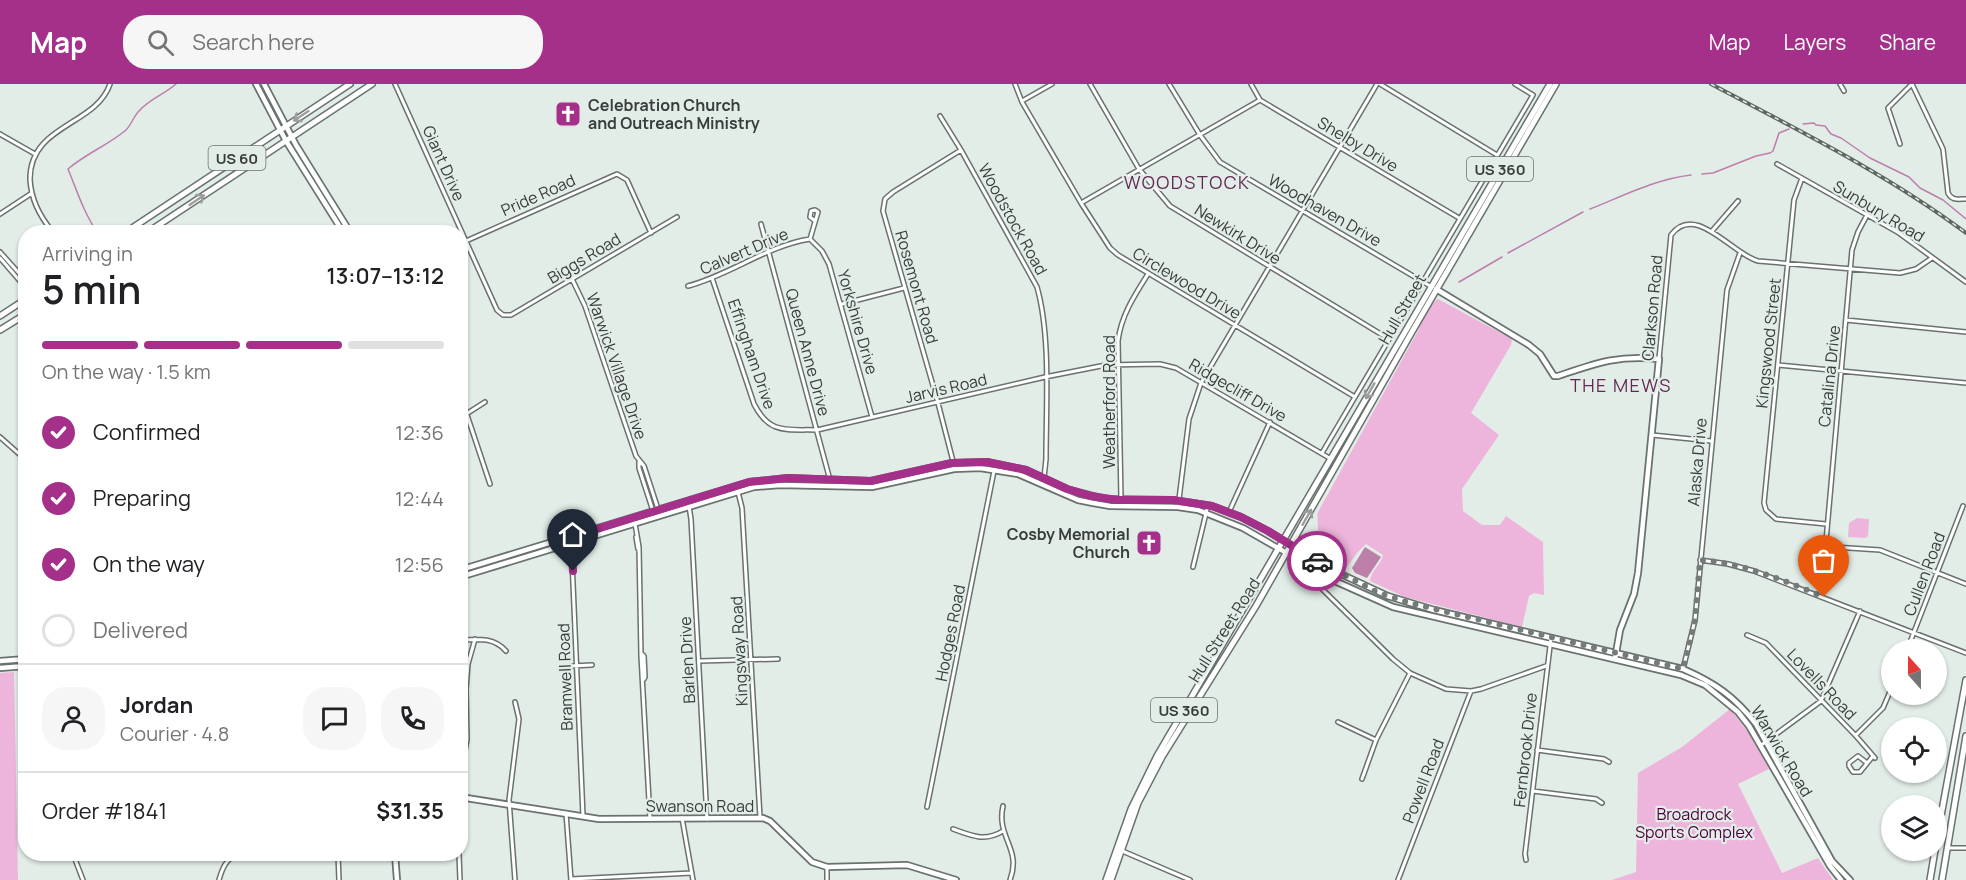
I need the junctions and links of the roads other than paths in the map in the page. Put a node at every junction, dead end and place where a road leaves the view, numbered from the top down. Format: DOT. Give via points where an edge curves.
graph roads {
  1 [pos="110,84"];
  2 [pos="256,84"];
  3 [pos="264,84"];
  4 [pos="350,84"];
  5 [pos="372,84"];
  6 [pos="395,84"];
  7 [pos="1015,84"];
  8 [pos="1052,84"];
  9 [pos="1090,84"];
  10 [pos="1169,84"];
  11 [pos="1251,84"];
  12 [pos="1378,84"];
  13 [pos="1515,84"];
  14 [pos="1550,84"];
  15 [pos="1556,84"];
  16 [pos="1840,84"];
  17 [pos="1912,84"];
  18 [pos="1844,91"];
  19 [pos="1260,100"];
  20 [pos="1022,102"];
  21 [pos="940,116"];
  22 [pos="283,128"];
  23 [pos="0,134"];
  24 [pos="1200,135"];
  25 [pos="292,137"];
  26 [pos="286,141"];
  27 [pos="1900,144"];
  28 [pos="1339,147"];
  29 [pos="962,150"];
  30 [pos="35,154"];
  31 [pos="1497,155"];
  32 [pos="1777,164"];
  33 [pos="1139,169"];
  34 [pos="1802,178"];
  35 [pos="32,193"];
  36 [pos="1966,199"];
  37 [pos="1738,201"];
  38 [pos="1081,203"];
  39 [pos="1304,211"];
  40 [pos="0,214"];
  41 [pos="1868,215"];
  42 [pos="677,217"];
  43 [pos="1460,219"];
  44 [pos="815,221"];
  45 [pos="761,224"];
  46 [pos="49,225"];
  47 [pos="137,225"];
  48 [pos="159,225"];
  49 [pos="342,225"];
  50 [pos="343,225"];
  51 [pos="459,225"];
  52 [pos="651,232"];
  53 [pos="1712,232"];
  54 [pos="810,239"];
  55 [pos="468,240"];
  56 [pos="468,245"];
  57 [pos="768,251"];
  58 [pos="0,252"];
  59 [pos="1740,253"];
  60 [pos="0,258"];
  61 [pos="1932,258"];
  62 [pos="1788,264"];
  63 [pos="1269,268"];
  64 [pos="1850,270"];
  65 [pos="18,272"];
  66 [pos="1148,274"];
  67 [pos="712,278"];
  68 [pos="18,279"];
  69 [pos="572,279"];
  70 [pos="1423,282"];
  71 [pos="1966,282"];
  72 [pos="688,286"];
  73 [pos="904,288"];
  74 [pos="1434,288"];
  75 [pos="18,304"];
  76 [pos="841,304"];
  77 [pos="502,315"];
  78 [pos="0,316"];
  79 [pos="18,319"];
  80 [pos="1846,320"];
  81 [pos="1235,325"];
  82 [pos="0,330"];
  83 [pos="1966,332"];
  84 [pos="1389,339"];
  85 [pos="1659,359"];
  86 [pos="1118,365"];
  87 [pos="1778,365"];
  88 [pos="1842,371"];
  89 [pos="1045,377"];
  90 [pos="1201,383"];
  91 [pos="1966,383"];
  92 [pos="1355,397"];
  93 [pos="485,402"];
  94 [pos="939,403"];
  95 [pos="468,414"];
  96 [pos="872,417"];
  97 [pos="468,418"];
  98 [pos="1270,422"];
  99 [pos="779,429"];
  100 [pos="817,430"];
  101 [pos="1652,435"];
  102 [pos="0,437"];
  103 [pos="1711,441"];
  104 [pos="18,453"];
  105 [pos="1322,453"];
  106 [pos="1330,459"];
  107 [pos="954,463"];
  108 [pos="1338,463"];
  109 [pos="995,466"];
  110 [pos="955,469"];
  111 [pos="1044,478"];
  112 [pos="830,480"];
  113 [pos="490,484"];
  114 [pos="736,484"];
  115 [pos="1043,484"];
  116 [pos="832,487"];
  117 [pos="738,490"];
  118 [pos="687,500"];
  119 [pos="1120,500"];
  120 [pos="1179,500"];
  121 [pos="1208,505"];
  122 [pos="1963,506"];
  123 [pos="688,507"];
  124 [pos="1178,507"];
  125 [pos="1229,512"];
  126 [pos="1206,513"];
  127 [pos="656,514"];
  128 [pos="634,518"];
  129 [pos="634,524"];
  130 [pos="1826,524"];
  131 [pos="571,537"];
  132 [pos="1283,540"];
  133 [pos="572,544"];
  134 [pos="1291,545"];
  135 [pos="1278,548"];
  136 [pos="1287,553"];
  137 [pos="1700,560"];
  138 [pos="1193,567"];
  139 [pos="468,568"];
  140 [pos="1937,573"];
  141 [pos="468,575"];
  142 [pos="1316,583"];
  143 [pos="1966,584"];
  144 [pos="1860,611"];
  145 [pos="1913,634"];
  146 [pos="1747,635"];
  147 [pos="468,639"];
  148 [pos="475,639"];
  149 [pos="1911,639"];
  150 [pos="1550,640"];
  151 [pos="506,651"];
  152 [pos="1966,653"];
  153 [pos="1615,656"];
  154 [pos="778,659"];
  155 [pos="18,660"];
  156 [pos="751,660"];
  157 [pos="0,661"];
  158 [pos="700,661"];
  159 [pos="468,664"];
  160 [pos="592,665"];
  161 [pos="571,666"];
  162 [pos="577,666"];
  163 [pos="1546,666"];
  164 [pos="18,667"];
  165 [pos="0,668"];
  166 [pos="1682,672"];
  167 [pos="1410,673"];
  168 [pos="1966,680"];
  169 [pos="1471,691"];
  170 [pos="1821,701"];
  171 [pos="515,702"];
  172 [pos="1884,705"];
  173 [pos="1338,722"];
  174 [pos="1856,736"];
  175 [pos="1966,736"];
  176 [pos="1376,740"];
  177 [pos="1766,742"];
  178 [pos="1760,746"];
  179 [pos="1953,748"];
  180 [pos="1965,748"];
  181 [pos="1537,750"];
  182 [pos="1609,762"];
  183 [pos="1867,763"];
  184 [pos="1362,779"];
  185 [pos="1532,791"];
  186 [pos="1945,795"];
  187 [pos="468,798"];
  188 [pos="1602,803"];
  189 [pos="510,805"];
  190 [pos="1003,806"];
  191 [pos="927,807"];
  192 [pos="566,813"];
  193 [pos="583,816"];
  194 [pos="682,818"];
  195 [pos="760,818"];
  196 [pos="650,819"];
  197 [pos="707,819"];
  198 [pos="953,829"];
  199 [pos="1003,831"];
  200 [pos="1947,848"];
  201 [pos="1966,848"];
  202 [pos="1118,849"];
  203 [pos="1526,860"];
  204 [pos="76,861"];
  205 [pos="228,861"];
  206 [pos="338,861"];
  207 [pos="396,861"];
  208 [pos="459,861"];
  209 [pos="1933,861"];
  210 [pos="1945,861"];
  211 [pos="827,867"];
  212 [pos="692,873"];
  213 [pos="948,879"];
  214 [pos="83,880"];
  215 [pos="219,880"];
  216 [pos="339,880"];
  217 [pos="397,880"];
  218 [pos="460,880"];
  219 [pos="514,880"];
  220 [pos="571,880"];
  221 [pos="693,880"];
  222 [pos="827,880"];
  223 [pos="956,880"];
  224 [pos="1010,880"];
  225 [pos="1106,880"];
  226 [pos="1111,880"];
  227 [pos="1190,880"];
  228 [pos="1398,880"];
  229 [pos="1841,880"];
  230 [pos="1850,880"];
  231 [pos="1930,880"];
  232 [pos="1942,880"];
  1 -- 30 [label="street" via="93,107 54,133"];
  2 -- 22 [label="main road"];
  3 -- 22 [label="main road"];
  4 -- 22 [label="main road, US 60, one-way"];
  5 -- 25 [label="main road, US 60"];
  6 -- 51 [label="street, Giant Drive"];
  7 -- 20 [label="street, Circlewood Drive"];
  8 -- 20 [label="street"];
  9 -- 33 [label="street, Newkirk Drive"];
  10 -- 24 [label="street, Woodhaven Drive"];
  11 -- 19 [label="street, Shelby Drive"];
  12 -- 28 [label="street"];
  12 -- 31 [label="street"];
  13 -- 31 [label="street" via="1533,95"];
  14 -- 74 [label="main road, Hull Street / US 360"];
  15 -- 74 [label="main road, Hull Street / US 360"];
  16 -- 18 [label="street"];
  17 -- 27 [label="street" via="1888,108"];
  17 -- 36 [label="street" via="1943,149 1947,193 1955,200"];
  19 -- 24 [label="street"];
  19 -- 28 [label="street, Shelby Drive"];
  20 -- 38 [label="street, Circlewood Drive"];
  21 -- 29 [label="street, Woodstock Road"];
  22 -- 25 [label="main road"];
  22 -- 26 [label="main road"];
  22 -- 47 [label="main road, US 60"];
  23 -- 30 [label="street"];
  24 -- 33 [label="street"];
  24 -- 39 [label="street, Woodhaven Drive" via="1220,162"];
  25 -- 26 [label="main road, US 60"];
  25 -- 50 [label="main road"];
  48 -- 26 [label="main road, US 60, one-way"];
  26 -- 49 [label="main road"];
  28 -- 39 [label="street"];
  28 -- 43 [label="street, Shelby Drive"];
  29 -- 73 [label="street, Rosemont Road" via="885,199 883,211"];
  29 -- 89 [label="street, Woodstock Road" via="1037,287 1044,330"];
  30 -- 35 [label="street" via="30,174"];
  31 -- 43 [label="street"];
  32 -- 34 [label="street, Sunbury Road"];
  33 -- 38 [label="street"];
  33 -- 63 [label="street, Newkirk Drive" via="1170,206"];
  34 -- 41 [label="street, Sunbury Road"];
  34 -- 62 [label="street, Kingswood Street" via="1794,200"];
  35 -- 40 [label="street"];
  35 -- 46 [label="street"];
  37 -- 53 [label="street"];
  38 -- 66 [label="street, Circlewood Drive" via="1110,248"];
  39 -- 63 [label="street"];
  39 -- 70 [label="street, Woodhaven Drive"];
  41 -- 61 [label="street, Sunbury Road"];
  41 -- 64 [label="street, Catalina Drive" via="1852,250"];
  42 -- 52 [label="street, Biggs Road"];
  43 -- 70 [label="street"];
  44 -- 54 [label="street"];
  45 -- 57 [label="street, Queen Anne Drive"];
  52 -- 55 [label="street, Pride Road" via="627,180 613,174"];
  52 -- 69 [label="street, Biggs Road"];
  53 -- 59 [label="street, Clarkson Road"];
  53 -- 85 [label="street, Clarkson Road" via="1687,224 1671,235"];
  54 -- 57 [label="street, Calvert Drive"];
  54 -- 76 [label="street, Yorkshire Drive" via="829,264"];
  56 -- 77 [label="street, Giant Drive"];
  57 -- 67 [label="street, Calvert Drive"];
  57 -- 100 [label="street, Queen Anne Drive"];
  58 -- 65 [label="street"];
  59 -- 62 [label="street, Clarkson Road" via="1758,261"];
  59 -- 103 [label="street, Alaska Drive" via="1727,290"];
  60 -- 68 [label="street"];
  61 -- 64 [label="street, Clarkson Road" via="1905,272"];
  61 -- 71 [label="street, Sunbury Road"];
  62 -- 64 [label="street, Clarkson Road"];
  62 -- 87 [label="street, Kingswood Street"];
  63 -- 81 [label="street"];
  63 -- 84 [label="street, Newkirk Drive"];
  64 -- 80 [label="street, Catalina Drive"];
  66 -- 81 [label="street, Circlewood Drive"];
  66 -- 86 [label="street, Weatherford Road" via="1123,320"];
  67 -- 72 [label="street, Calvert Drive"];
  67 -- 99 [label="street, Effingham Drive" via="754,404 762,420"];
  69 -- 77 [label="street, Biggs Road" via="511,315"];
  69 -- 127 [label="street, Warwick Village Drive" via="585,306"];
  70 -- 74 [label="street, Woodhaven Drive"];
  70 -- 84 [label="street"];
  73 -- 76 [label="street"];
  73 -- 94 [label="street, Rosemont Road"];
  74 -- 85 [label="main road" via="1530,345 1554,376 1622,358"];
  74 -- 106 [label="main road, Hull Street / US 360, one-way"];
  74 -- 108 [label="main road, Hull Street / US 360"];
  75 -- 78 [label="main road"];
  76 -- 96 [label="street, Yorkshire Drive"];
  79 -- 82 [label="main road"];
  80 -- 83 [label="street"];
  80 -- 88 [label="street, Catalina Drive"];
  81 -- 90 [label="street"];
  81 -- 92 [label="street, Circlewood Drive"];
  84 -- 92 [label="street"];
  85 -- 101 [label="main road, Clarkson Road"];
  86 -- 89 [label="street, Jarvis Road"];
  86 -- 90 [label="street, Ridgecliff Drive" via="1160,364 1176,368"];
  86 -- 119 [label="street, Weatherford Road"];
  87 -- 88 [label="street"];
  87 -- 130 [label="street, Kingswood Street" via="1766,510 1776,519"];
  88 -- 91 [label="street"];
  88 -- 130 [label="street, Catalina Drive"];
  89 -- 94 [label="street, Jarvis Road"];
  89 -- 111 [label="street, Woodstock Road"];
  90 -- 98 [label="street, Ridgecliff Drive"];
  90 -- 120 [label="street" via="1188,419"];
  92 -- 105 [label="street"];
  93 -- 95 [label="street"];
  94 -- 96 [label="street, Jarvis Road"];
  94 -- 107 [label="street, Rosemont Road"];
  96 -- 100 [label="street, Jarvis Road"];
  97 -- 113 [label="street"];
  98 -- 105 [label="street, Ridgecliff Drive"];
  98 -- 125 [label="street"];
  99 -- 100 [label="street, Jarvis Road"];
  100 -- 112 [label="street, Queen Anne Drive"];
  101 -- 103 [label="street"];
  101 -- 153 [label="main road, Clarkson Road" via="1638,573"];
  102 -- 104 [label="street"];
  103 -- 137 [label="street, Alaska Drive"];
  105 -- 106 [label="street, Ridgecliff Drive"];
  106 -- 108 [label="street, Ridgecliff Drive"];
  106 -- 132 [label="main road, Hull Street / US 360"];
  107 -- 109 [label="main road, Warwick Road"];
  107 -- 110 [label="street, Rosemont Road"];
  107 -- 112 [label="main road, Warwick Road" via="884,479"];
  134 -- 108 [label="main road, Hull Street Road / US 360, one-way"];
  109 -- 110 [label="main road, Warwick Road"];
  109 -- 111 [label="main road, Warwick Road" via="1019,468"];
  109 -- 115 [label="main road, Warwick Road"];
  109 -- 191 [label="street, Hodges Road"];
  110 -- 116 [label="main road, Warwick Road" via="879,486"];
  111 -- 115 [label="street, Woodstock Road"];
  111 -- 119 [label="main road, Warwick Road" via="1085,495"];
  112 -- 114 [label="main road, Warwick Road" via="774,479"];
  112 -- 116 [label="street, Queen Anne Drive"];
  114 -- 117 [label="street, Kingsway Road"];
  114 -- 118 [label="main road, Warwick Road"];
  115 -- 124 [label="main road, Warwick Road" via="1078,500 1110,506"];
  116 -- 117 [label="main road, Warwick Road" via="774,485"];
  117 -- 123 [label="main road, Warwick Road"];
  117 -- 156 [label="street, Kingsway Road"];
  118 -- 123 [label="street, Barlen Drive"];
  118 -- 127 [label="main road, Warwick Road"];
  119 -- 120 [label="main road, Warwick Road"];
  120 -- 121 [label="main road, Warwick Road"];
  120 -- 124 [label="street"];
  121 -- 125 [label="main road, Warwick Road"];
  121 -- 126 [label="street"];
  122 -- 140 [label="street, Cullen Road"];
  123 -- 127 [label="main road, Warwick Road"];
  123 -- 158 [label="street, Barlen Drive"];
  124 -- 126 [label="main road, Warwick Road"];
  125 -- 132 [label="main road, Warwick Road"];
  126 -- 135 [label="main road, Warwick Road" via="1244,528"];
  126 -- 138 [label="street"];
  127 -- 128 [label="main road, Warwick Road"];
  127 -- 129 [label="main road, Warwick Road"];
  128 -- 129 [label="street"];
  128 -- 131 [label="main road, Warwick Road"];
  129 -- 133 [label="main road, Warwick Road"];
  129 -- 196 [label="street"];
  130 -- 140 [label="street, Catalina Drive" via="1826,543 1834,547 1882,550"];
  131 -- 133 [label="street, Bramwell Road"];
  131 -- 139 [label="main road, Warwick Road"];
  132 -- 134 [label="main road, Warwick Road"];
  132 -- 135 [label="main road, Hull Street / US 360"];
  133 -- 141 [label="main road, Warwick Road"];
  133 -- 162 [label="street, Bramwell Road"];
  134 -- 136 [label="main road, Hull Street Road / US 360"];
  134 -- 150 [label="main road, Warwick Road" via="1379,593"];
  135 -- 136 [label="main road, Warwick Road"];
  135 -- 202 [label="main road, Hull Street Road / US 360" via="1147,774"];
  136 -- 150 [label="main road, Warwick Road" via="1336,582 1393,608"];
  136 -- 202 [label="main road, Hull Street Road / US 360" via="1162,757"];
  137 -- 144 [label="street" via="1754,571"];
  137 -- 166 [label="street, Alaska Drive" via="1695,620"];
  140 -- 143 [label="street"];
  140 -- 145 [label="street, Cullen Road"];
  142 -- 167 [label="street"];
  144 -- 145 [label="street"];
  144 -- 170 [label="street"];
  145 -- 149 [label="street, Cullen Road"];
  145 -- 152 [label="street"];
  146 -- 170 [label="street, Lovells Road" via="1766,643"];
  147 -- 148 [label="street"];
  148 -- 151 [label="street" via="495,641"];
  148 -- 159 [label="street"];
  150 -- 153 [label="main road, Warwick Road"];
  150 -- 163 [label="street, Fernbrook Drive"];
  153 -- 166 [label="main road, Warwick Road"];
  154 -- 156 [label="street"];
  155 -- 157 [label="main road"];
  156 -- 158 [label="street"];
  156 -- 195 [label="street, Kingsway Road"];
  158 -- 197 [label="street, Barlen Drive"];
  160 -- 162 [label="street"];
  161 -- 162 [label="street"];
  162 -- 193 [label="street, Bramwell Road"];
  163 -- 169 [label="street"];
  163 -- 181 [label="street, Fernbrook Drive"];
  164 -- 165 [label="main road"];
  166 -- 177 [label="main road, Warwick Road" via="1724,690"];
  166 -- 178 [label="main road, Warwick Road" via="1725,700 1749,726"];
  167 -- 169 [label="street" via="1446,689"];
  167 -- 176 [label="street"];
  168 -- 179 [label="main road"];
  169 -- 228 [label="street, Powell Road"];
  170 -- 174 [label="street, Lovells Road"];
  170 -- 177 [label="street"];
  171 -- 189 [label="street" via="519,719"];
  172 -- 174 [label="street"];
  173 -- 176 [label="street"];
  174 -- 183 [label="street, Lovells Road" via="1874,757"];
  175 -- 180 [label="main road"];
  176 -- 184 [label="street"];
  177 -- 178 [label="street"];
  177 -- 230 [label="main road, Warwick Road" via="1832,861"];
  178 -- 229 [label="main road, Warwick Road"];
  179 -- 180 [label="main road"];
  179 -- 186 [label="main road"];
  180 -- 200 [label="main road"];
  181 -- 182 [label="street"];
  181 -- 185 [label="street, Fernbrook Drive"];
  183 -- 183 [label="street" via="1856,773 1849,766 1858,756"];
  185 -- 188 [label="street"];
  185 -- 203 [label="street, Fernbrook Drive"];
  187 -- 189 [label="main road, Swanson Road"];
  189 -- 192 [label="main road, Swanson Road"];
  189 -- 219 [label="street"];
  190 -- 199 [label="street"];
  192 -- 193 [label="main road, Swanson Road"];
  192 -- 220 [label="street"];
  193 -- 196 [label="main road, Swanson Road"];
  194 -- 196 [label="main road, Swanson Road"];
  194 -- 197 [label="main road, Swanson Road"];
  194 -- 212 [label="street"];
  195 -- 197 [label="main road, Swanson Road"];
  195 -- 211 [label="main road, Swanson Road" via="768,820 814,864"];
  198 -- 199 [label="street" via="983,838"];
  199 -- 224 [label="street" via="1014,858"];
  200 -- 201 [label="street"];
  202 -- 225 [label="main road, Hull Street Road / US 360"];
  202 -- 226 [label="main road, Hull Street Road / US 360"];
  202 -- 227 [label="street"];
  204 -- 214 [label="street"];
  205 -- 215 [label="street"];
  206 -- 216 [label="street"];
  207 -- 217 [label="main road"];
  208 -- 218 [label="street"];
  209 -- 231 [label="main road"];
  210 -- 232 [label="main road"];
  211 -- 213 [label="main road" via="907,865"];
  211 -- 222 [label="street"];
  212 -- 220 [label="street"];
  212 -- 221 [label="street"];
  213 -- 223 [label="main road"];
}
